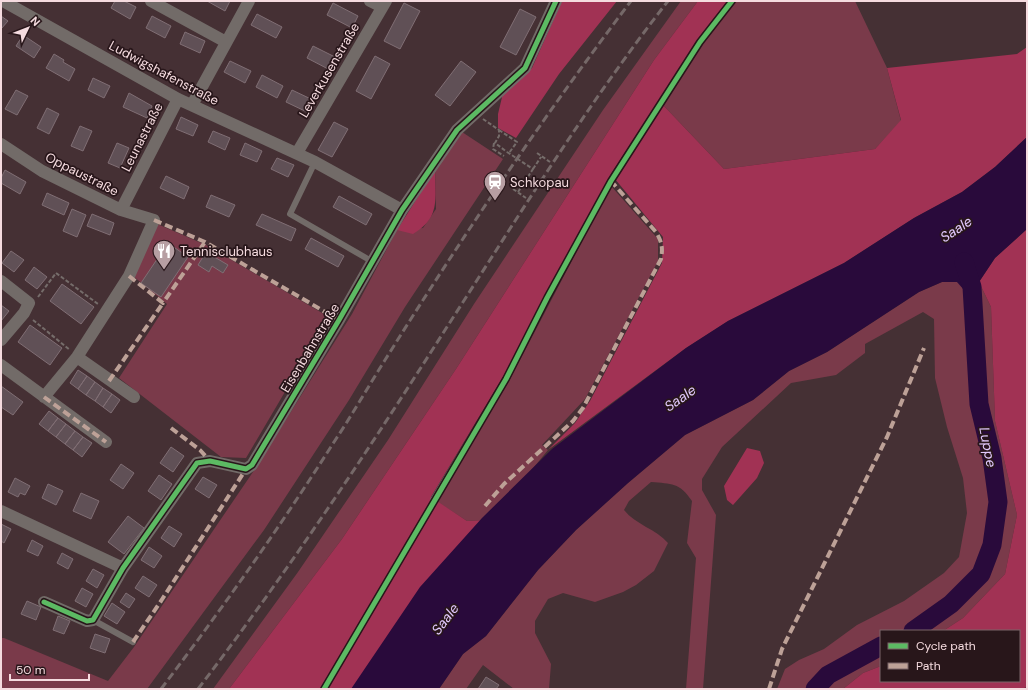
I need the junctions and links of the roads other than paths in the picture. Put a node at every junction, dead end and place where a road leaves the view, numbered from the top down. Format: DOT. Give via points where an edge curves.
graph roads {
  1 [pos="3,1"];
  2 [pos="151,1"];
  3 [pos="249,1"];
  4 [pos="370,1"];
  5 [pos="556,1"];
  6 [pos="732,1"];
  7 [pos="384,4"];
  8 [pos="226,42"];
  9 [pos="178,99"];
  10 [pos="192,105"];
  11 [pos="1,144"];
  12 [pos="297,153"];
  13 [pos="315,162"];
  14 [pos="121,210"];
  15 [pos="402,210"];
  16 [pos="373,262"];
  17 [pos="1,281"];
  18 [pos="1,340"];
  19 [pos="77,357"];
  20 [pos="1,365"];
  21 [pos="44,397"];
  22 [pos="134,397"];
  23 [pos="106,442"];
  24 [pos="434,500"];
  25 [pos="1,511"];
  26 [pos="123,568"];
  27 [pos="44,602"];
  28 [pos="93,620"];
  29 [pos="133,642"];
  1 -- 9 [label="street, Ludwigshafenstraße"];
  2 -- 8 [label="street"];
  3 -- 8 [label="street"];
  4 -- 7 [label="street"];
  5 -- 15 [label="street, Eisenbahnstraße" via="525,68 457,130"];
  6 -- 24 [label="lane" via="700,42 611,181 506,379"];
  7 -- 12 [label="street, Leverkusenstraße"];
  8 -- 10 [label="street"];
  9 -- 10 [label="street, Ludwigshafenstraße"];
  9 -- 14 [label="street, Leunastraße"];
  10 -- 12 [label="street, Ludwigshafenstraße"];
  11 -- 14 [label="street, Oppaustraße" via="42,171"];
  12 -- 13 [label="street, Ludwigshafenstraße"];
  13 -- 15 [label="street, Ludwigshafenstraße"];
  13 -- 16 [label="lane" via="290,214"];
  14 -- 19 [label="street, Oppaustraße" via="154,220 129,276"];
  15 -- 16 [label="street, Eisenbahnstraße"];
  16 -- 26 [label="street, Eisenbahnstraße" via="252,465 246,469 210,461 197,463"];
  17 -- 18 [label="street" via="27,308"];
  19 -- 21 [label="street"];
  19 -- 22 [label="street"];
  20 -- 21 [label="street"];
  21 -- 23 [label="street"];
  25 -- 26 [label="street"];
  26 -- 28 [label="street, Eisenbahnstraße"];
  27 -- 28 [label="street" via="87,621"];
  28 -- 29 [label="lane"];
}
